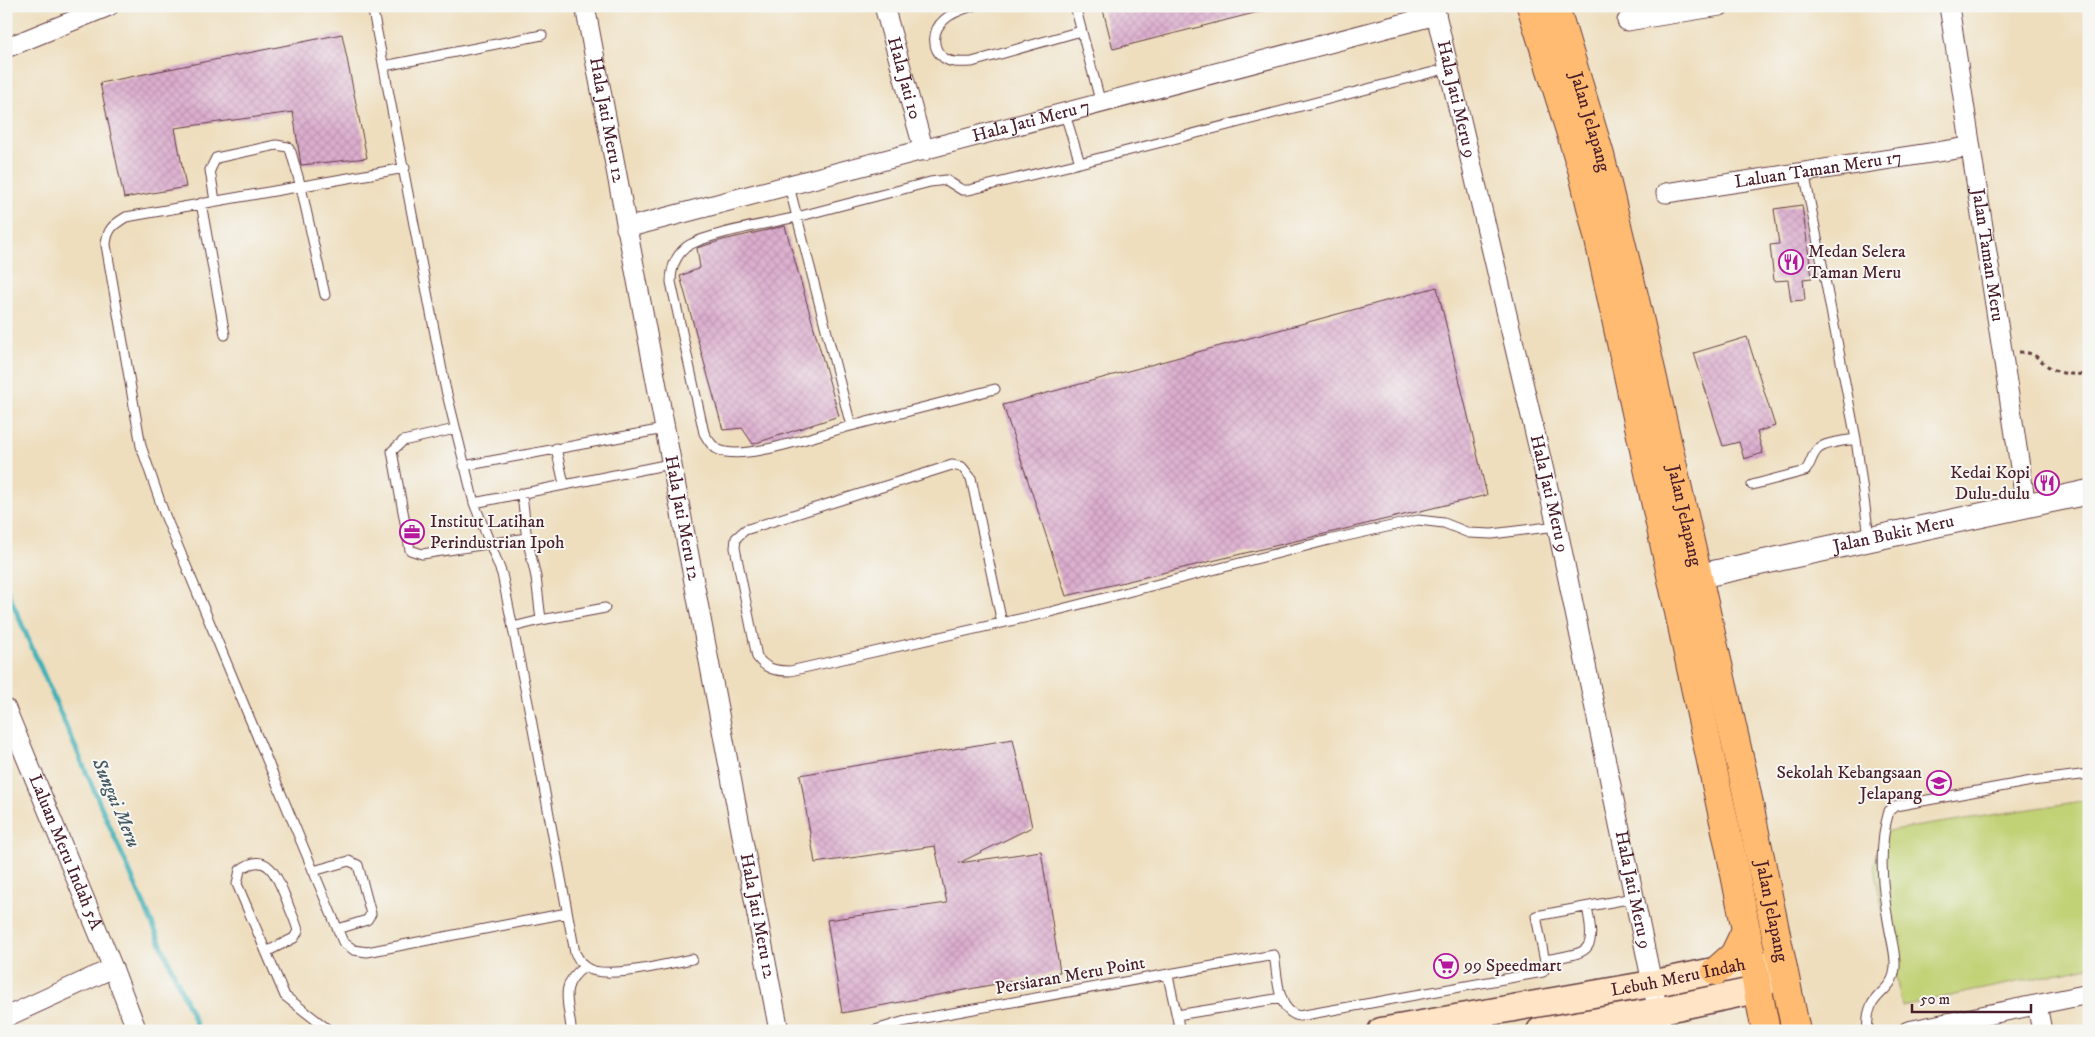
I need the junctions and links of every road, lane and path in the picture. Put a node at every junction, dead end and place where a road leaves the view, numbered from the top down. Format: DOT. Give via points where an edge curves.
graph roads {
  1 [pos="109,6"];
  2 [pos="372,6"];
  3 [pos="585,6"];
  4 [pos="884,6"];
  5 [pos="973,6"];
  6 [pos="1075,6"];
  7 [pos="1531,6"];
  8 [pos="1555,6"];
  9 [pos="1720,6"];
  10 [pos="1949,6"];
  11 [pos="1435,11"];
  12 [pos="1628,21"];
  13 [pos="1081,31"];
  14 [pos="542,35"];
  15 [pos="6,48"];
  16 [pos="384,66"];
  17 [pos="1449,68"];
  18 [pos="1101,104"];
  19 [pos="1065,114"];
  20 [pos="1970,146"];
  21 [pos="924,151"];
  22 [pos="1080,164"];
  23 [pos="405,168"];
  24 [pos="1804,171"];
  25 [pos="789,186"];
  26 [pos="301,187"];
  27 [pos="1666,193"];
  28 [pos="215,201"];
  29 [pos="201,203"];
  30 [pos="797,217"];
  31 [pos="626,228"];
  32 [pos="325,295"];
  33 [pos="225,335"];
  34 [pos="2002,354"];
  35 [pos="2089,375"];
  36 [pos="995,389"];
  37 [pos="851,426"];
  38 [pos="455,429"];
  39 [pos="664,429"];
  40 [pos="1856,439"];
  41 [pos="556,448"];
  42 [pos="670,464"];
  43 [pos="464,466"];
  44 [pos="564,484"];
  45 [pos="1752,485"];
  46 [pos="2089,492"];
  47 [pos="521,493"];
  48 [pos="474,503"];
  49 [pos="2026,506"];
  50 [pos="1556,526"];
  51 [pos="1661,529"];
  52 [pos="527,538"];
  53 [pos="1869,539"];
  54 [pos="490,545"];
  55 [pos="1699,576"];
  56 [pos="605,608"];
  57 [pos="542,620"];
  58 [pos="1002,623"];
  59 [pos="512,626"];
  60 [pos="1685,641"];
  61 [pos="6,709"];
  62 [pos="2089,774"];
  63 [pos="313,871"];
  64 [pos="1633,898"];
  65 [pos="1587,907"];
  66 [pos="567,913"];
  67 [pos="338,929"];
  68 [pos="1746,930"];
  69 [pos="266,952"];
  70 [pos="692,959"];
  71 [pos="1545,960"];
  72 [pos="1752,963"];
  73 [pos="584,967"];
  74 [pos="1783,967"];
  75 [pos="113,968"];
  76 [pos="1716,971"];
  77 [pos="1168,976"];
  78 [pos="1651,984"];
  79 [pos="1758,990"];
  80 [pos="2089,994"];
  81 [pos="1282,998"];
  82 [pos="2037,1005"];
  83 [pos="1177,1015"];
  84 [pos="6,1017"];
  85 [pos="1659,1021"];
  86 [pos="903,1026"];
  87 [pos="570,1028"];
  88 [pos="137,1031"];
  89 [pos="330,1031"];
  90 [pos="779,1031"];
  91 [pos="872,1031"];
  92 [pos="1180,1031"];
  93 [pos="1381,1031"];
  94 [pos="1540,1031"];
  95 [pos="1766,1031"];
  96 [pos="1796,1031"];
  97 [pos="1868,1031"];
  98 [pos="1908,1031"];
  99 [pos="2042,1031"];
  1 -- 15 [label="street"];
  2 -- 16 [label="lane"];
  3 -- 31 [label="street, Hala Jati Meru 12"];
  4 -- 21 [label="street, Hala Jati 10"];
  5 -- 13 [label="lane" via="943,21 934,37 936,48 944,59 972,62"];
  6 -- 13 [label="lane"];
  7 -- 51 [label="main road, Jalan Jelapang" via="1582,169"];
  8 -- 55 [label="main road, Jalan Jelapang" via="1600,155"];
  9 -- 12 [label="street"];
  10 -- 20 [label="street, Jalan Taman Meru"];
  11 -- 17 [label="street, Hala Jati Meru 9"];
  11 -- 18 [label="street, Hala Jati Meru 7"];
  13 -- 18 [label="lane"];
  14 -- 16 [label="lane"];
  16 -- 23 [label="lane"];
  17 -- 22 [label="lane"];
  17 -- 50 [label="street, Hala Jati Meru 9"];
  18 -- 19 [label="street, Hala Jati Meru 7"];
  19 -- 21 [label="street, Hala Jati Meru 7"];
  19 -- 22 [label="lane"];
  20 -- 24 [label="street, Laluan Taman Meru 17"];
  20 -- 34 [label="street, Jalan Taman Meru"];
  21 -- 25 [label="street, Hala Jati Meru 7"];
  22 -- 30 [label="lane" via="969,190 962,190 946,180 930,182"];
  23 -- 26 [label="lane"];
  23 -- 38 [label="lane"];
  24 -- 27 [label="street, Laluan Taman Meru 17"];
  24 -- 40 [label="lane"];
  25 -- 30 [label="lane"];
  25 -- 31 [label="street, Hala Jati Meru 7"];
  26 -- 28 [label="lane"];
  26 -- 28 [label="lane" via="291,152 288,147 276,145 216,158 210,170"];
  26 -- 32 [label="lane"];
  28 -- 29 [label="lane"];
  29 -- 33 [label="lane"];
  29 -- 63 [label="lane" via="126,217 107,233 106,245 141,446 164,513"];
  30 -- 37 [label="lane"];
  30 -- 37 [label="lane" via="696,241 678,256 671,270 670,282 704,433 721,451 750,453"];
  31 -- 39 [label="street, Hala Jati Meru 12"];
  34 -- 35 [label="path" via="2031,352 2059,372"];
  34 -- 49 [label="street, Jalan Taman Meru"];
  36 -- 37 [label="lane"];
  38 -- 43 [label="lane"];
  38 -- 54 [label="lane" via="403,440 392,451 408,543 413,552 422,554"];
  39 -- 41 [label="lane"];
  39 -- 42 [label="street, Hala Jati Meru 12"];
  40 -- 45 [label="lane" via="1821,446 1805,472"];
  40 -- 53 [label="lane"];
  41 -- 43 [label="lane"];
  41 -- 44 [label="lane"];
  42 -- 44 [label="lane"];
  42 -- 90 [label="street, Hala Jati Meru 12"];
  43 -- 48 [label="lane"];
  44 -- 47 [label="lane"];
  46 -- 49 [label="street, Jalan Bukit Meru"];
  47 -- 48 [label="lane"];
  47 -- 52 [label="lane"];
  48 -- 54 [label="lane"];
  49 -- 53 [label="street, Jalan Bukit Meru"];
  50 -- 58 [label="lane" via="1492,534 1469,533 1444,524 1418,520"];
  50 -- 64 [label="street, Hala Jati Meru 9"];
  51 -- 55 [label="main road" via="1677,560"];
  51 -- 60 [label="main road, Jalan Jelapang"];
  52 -- 54 [label="lane"];
  52 -- 57 [label="lane"];
  53 -- 55 [label="street, Jalan Bukit Meru"];
  54 -- 59 [label="lane" via="502,574"];
  55 -- 60 [label="main road" via="1684,597"];
  55 -- 74 [label="main road, Jalan Jelapang"];
  56 -- 57 [label="lane"];
  57 -- 59 [label="lane"];
  58 -- 58 [label="lane" via="790,672 764,667 757,657 735,548 736,538 745,530 952,465 962,467 971,478"];
  59 -- 66 [label="lane"];
  60 -- 68 [label="main road, Jalan Jelapang"];
  61 -- 75 [label="street, Laluan Meru Indah 5A"];
  62 -- 97 [label="lane" via="2003,786 1895,806 1889,811 1881,861 1896,966 1886,989 1875,997 1868,1009"];
  63 -- 67 [label="lane"];
  63 -- 67 [label="lane" via="349,861 358,865 371,914 367,920"];
  64 -- 65 [label="lane"];
  64 -- 78 [label="street, Hala Jati Meru 9"];
  65 -- 71 [label="lane" via="1592,939 1587,949"];
  65 -- 71 [label="lane" via="1536,917"];
  66 -- 67 [label="lane" via="367,952 348,947"];
  66 -- 73 [label="lane" via="575,953"];
  68 -- 72 [label="main road, Jalan Jelapang"];
  68 -- 76 [label="main road" via="1734,955"];
  69 -- 69 [label="lane" via="237,884 240,870 254,863 266,865 276,874 298,931 292,939"];
  69 -- 89 [label="lane" via="289,1001"];
  70 -- 73 [label="lane" via="620,972 598,972"];
  71 -- 81 [label="lane" via="1546,968 1542,972 1299,1016 1289,1014"];
  72 -- 74 [label="main road, Lebuh Meru Indah"];
  72 -- 76 [label="main road, Lebuh Meru Indah"];
  72 -- 79 [label="main road, Jalan Jelapang"];
  73 -- 87 [label="lane" via="574,974 566,987"];
  74 -- 79 [label="main road, Lebuh Meru Indah"];
  74 -- 96 [label="main road, Jalan Jelapang"];
  75 -- 84 [label="street"];
  75 -- 88 [label="street, Laluan Meru Indah 5A"];
  76 -- 78 [label="main road, Lebuh Meru Indah"];
  77 -- 81 [label="lane, Persiaran Meru Point" via="1274,955"];
  77 -- 83 [label="lane"];
  77 -- 86 [label="lane, Persiaran Meru Point"];
  78 -- 85 [label="street, Hala Jati Meru 9"];
  78 -- 93 [label="main road, Lebuh Meru Indah"];
  79 -- 85 [label="main road, Lebuh Meru Indah"];
  79 -- 95 [label="main road, Jalan Jelapang"];
  80 -- 82 [label="street"];
  81 -- 83 [label="lane"];
  82 -- 98 [label="street"];
  82 -- 99 [label="street"];
  83 -- 92 [label="lane"];
  85 -- 94 [label="main road, Lebuh Meru Indah"];
  86 -- 91 [label="lane, Persiaran Meru Point"];
}
